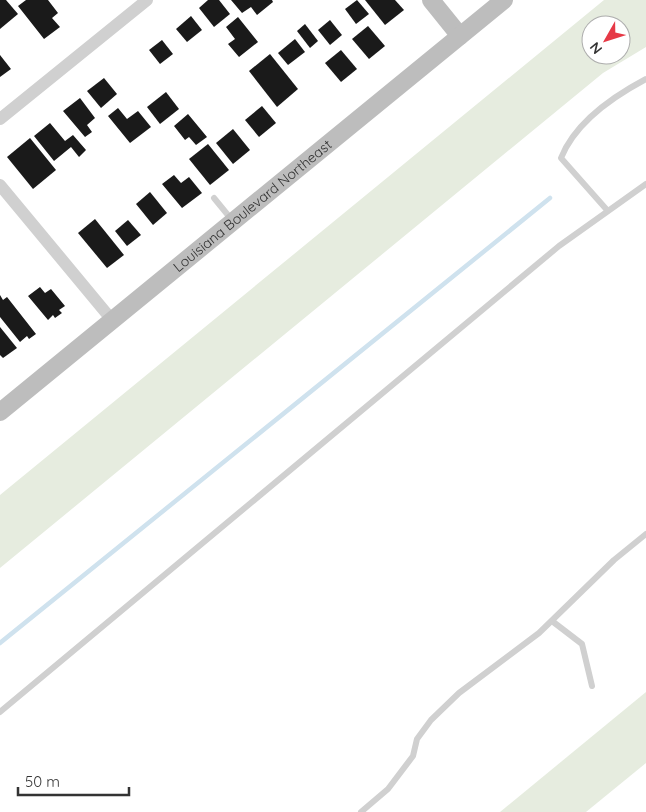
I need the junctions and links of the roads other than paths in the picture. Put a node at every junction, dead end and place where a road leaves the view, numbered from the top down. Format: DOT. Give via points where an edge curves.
graph roads {
  1 [pos="147,0"];
  2 [pos="431,0"];
  3 [pos="504,0"];
  4 [pos="460,36"];
  5 [pos="646,80"];
  6 [pos="0,119"];
  7 [pos="0,184"];
  8 [pos="646,184"];
  9 [pos="214,198"];
  10 [pos="607,210"];
  11 [pos="233,221"];
  12 [pos="112,320"];
  13 [pos="0,412"];
  14 [pos="646,534"];
  15 [pos="552,621"];
  16 [pos="592,686"];
  17 [pos="0,712"];
  18 [pos="361,812"];
  1 -- 6 [label="street"];
  2 -- 4 [label="main road"];
  3 -- 4 [label="main road, Louisiana Boulevard Northeast"];
  4 -- 11 [label="main road, Louisiana Boulevard Northeast"];
  5 -- 10 [label="lane" via="602,108 579,129 567,142 561,158"];
  7 -- 12 [label="street"];
  8 -- 10 [label="lane"];
  9 -- 11 [label="lane"];
  10 -- 17 [label="lane" via="386,389"];
  11 -- 12 [label="main road, Louisiana Boulevard Northeast"];
  12 -- 13 [label="main road, Louisiana Boulevard Northeast"];
  14 -- 15 [label="lane" via="614,560"];
  15 -- 16 [label="lane" via="582,644"];
  15 -- 18 [label="lane" via="459,693 431,720 417,739 413,756 388,789"];
}
